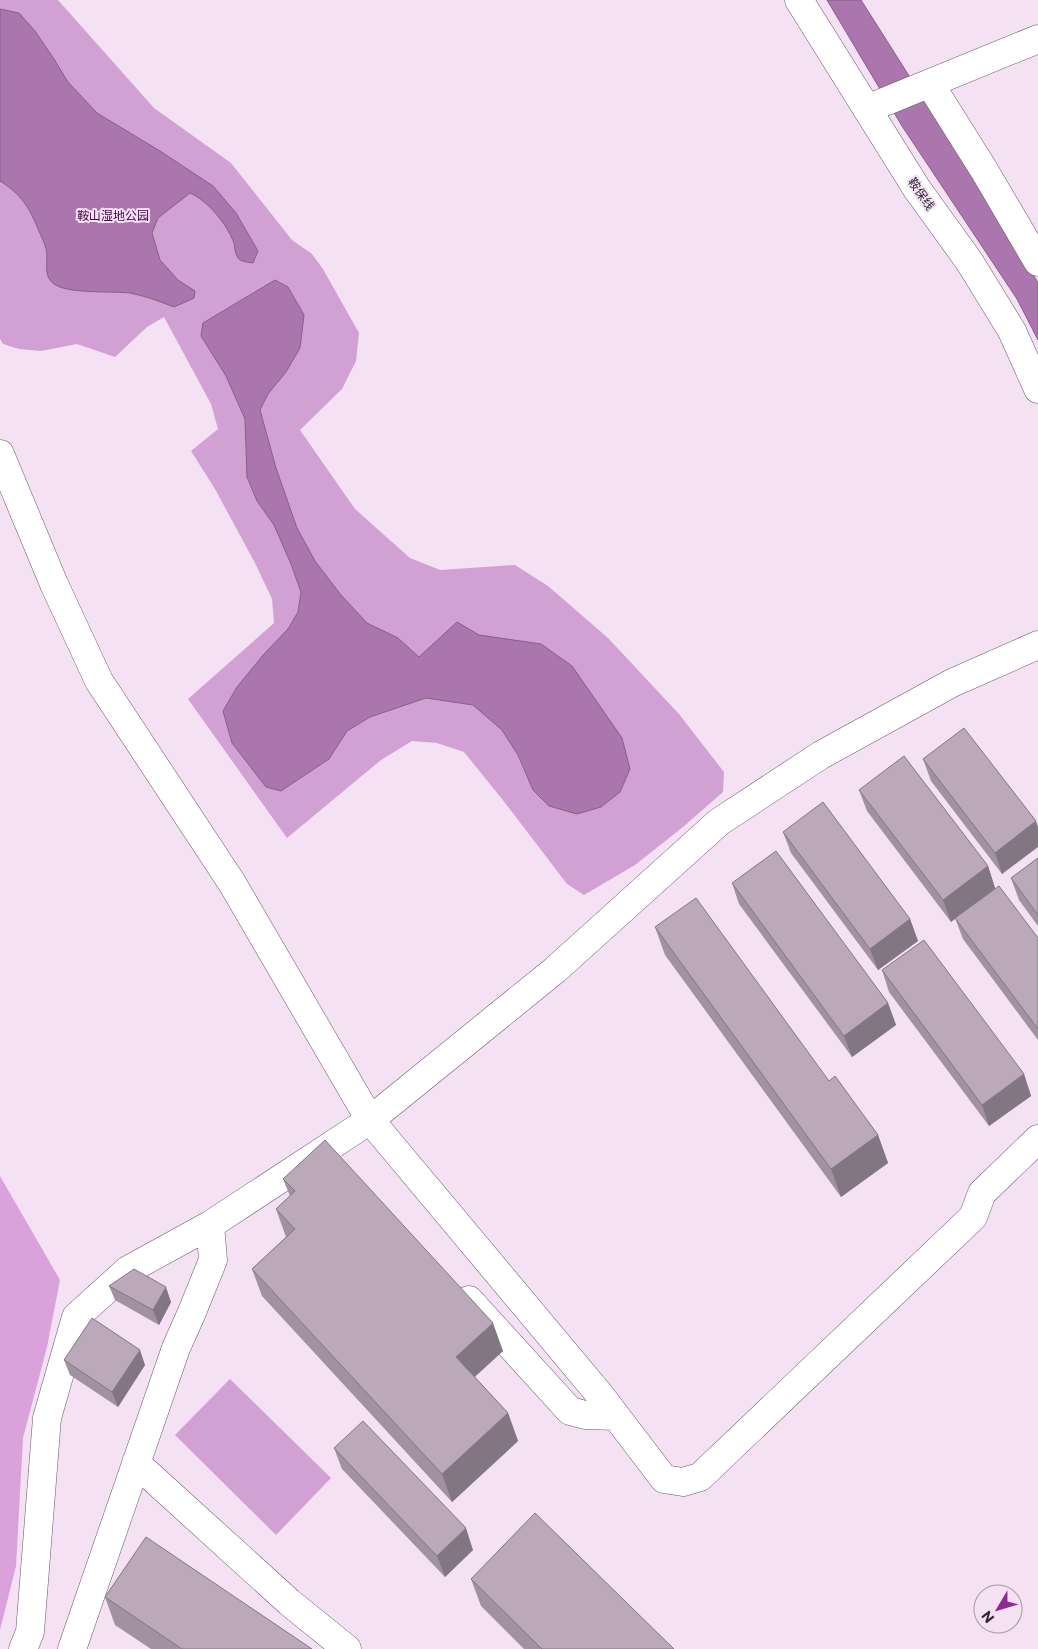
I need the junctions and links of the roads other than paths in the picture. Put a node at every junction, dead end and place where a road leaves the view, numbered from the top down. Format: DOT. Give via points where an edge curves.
graph roads {
  1 [pos="798,0"];
  2 [pos="1038,39"];
  3 [pos="928,84"];
  4 [pos="879,104"];
  5 [pos="1038,262"];
  6 [pos="1038,389"];
  7 [pos="0,454"];
  8 [pos="1038,645"];
  9 [pos="370,1120"];
  10 [pos="1038,1139"];
  11 [pos="210,1225"];
  12 [pos="456,1286"];
  13 [pos="616,1416"];
  14 [pos="136,1463"];
  15 [pos="23,1649"];
  16 [pos="72,1649"];
  17 [pos="347,1649"];
  1 -- 4 [label="street, 鞍保线"];
  2 -- 3 [label="street"];
  3 -- 4 [label="street"];
  3 -- 5 [label="street"];
  4 -- 6 [label="street, 鞍保线" via="917,189 969,261 1012,331"];
  7 -- 9 [label="street" via="99,681 232,883"];
  8 -- 9 [label="street" via="952,683 821,755 719,822 555,970"];
  9 -- 11 [label="street"];
  9 -- 13 [label="street"];
  10 -- 13 [label="street" via="982,1193 973,1217 700,1477 683,1482 664,1479"];
  11 -- 14 [label="street" via="213,1260 176,1348"];
  11 -- 15 [label="street" via="128,1270 76,1316 46,1418 30,1632"];
  12 -- 13 [label="street" via="570,1411"];
  14 -- 16 [label="street"];
  14 -- 17 [label="street" via="289,1602"];
}
